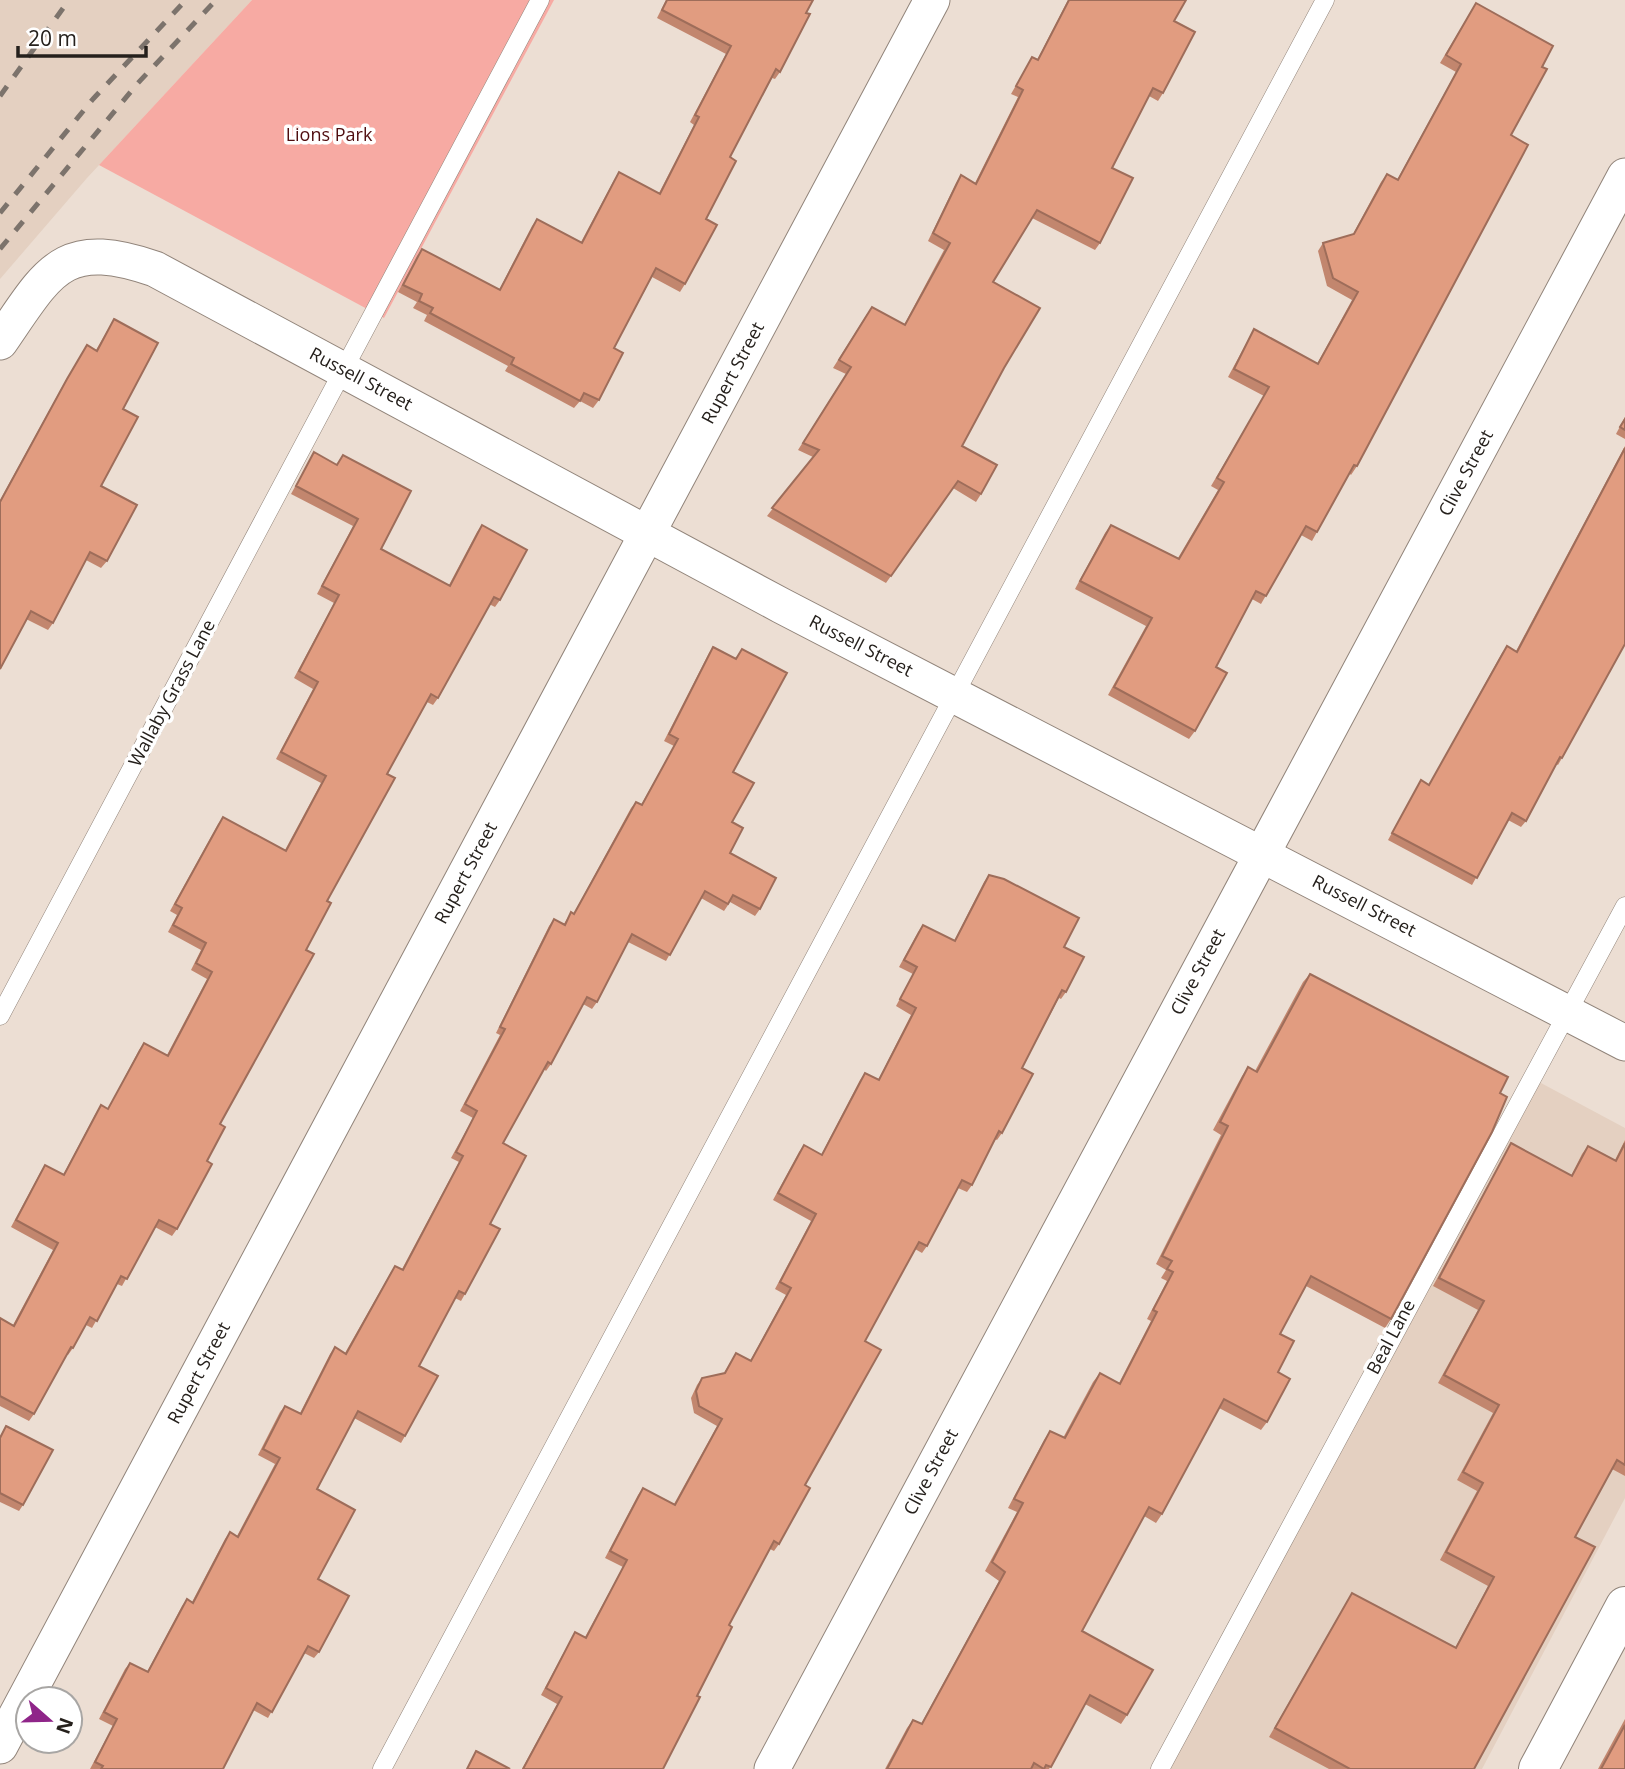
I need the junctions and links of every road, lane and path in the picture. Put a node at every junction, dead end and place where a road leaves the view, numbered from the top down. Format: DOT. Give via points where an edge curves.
graph roads {
  1 [pos="540,0"];
  2 [pos="932,0"];
  3 [pos="1325,0"];
  4 [pos="1625,176"];
  5 [pos="0,342"];
  6 [pos="344,370"];
  7 [pos="648,534"];
  8 [pos="954,694"];
  9 [pos="1262,855"];
  10 [pos="1625,906"];
  11 [pos="1568,1011"];
  12 [pos="0,1016"];
  13 [pos="1625,1043"];
  14 [pos="1624,1608"];
  15 [pos="0,1746"];
  16 [pos="382,1769"];
  17 [pos="772,1769"];
  18 [pos="1160,1769"];
  19 [pos="1538,1769"];
  1 -- 6 [label="lane, Wallaby Grass Lane"];
  2 -- 7 [label="street, Rupert Street"];
  3 -- 8 [label="lane"];
  4 -- 9 [label="street, Clive Street"];
  5 -- 6 [label="street, Russell Street" via="46,278 69,262 96,255 155,269"];
  6 -- 7 [label="street, Russell Street"];
  6 -- 12 [label="lane, Wallaby Grass Lane"];
  7 -- 8 [label="street, Russell Street"];
  7 -- 15 [label="street, Rupert Street"];
  8 -- 9 [label="street, Russell Street"];
  8 -- 16 [label="lane"];
  9 -- 11 [label="street, Russell Street"];
  9 -- 17 [label="street, Clive Street"];
  10 -- 11 [label="lane, Beal Lane"];
  11 -- 13 [label="street, Russell Street"];
  11 -- 18 [label="lane, Beal Lane"];
  14 -- 19 [label="street"];
}
